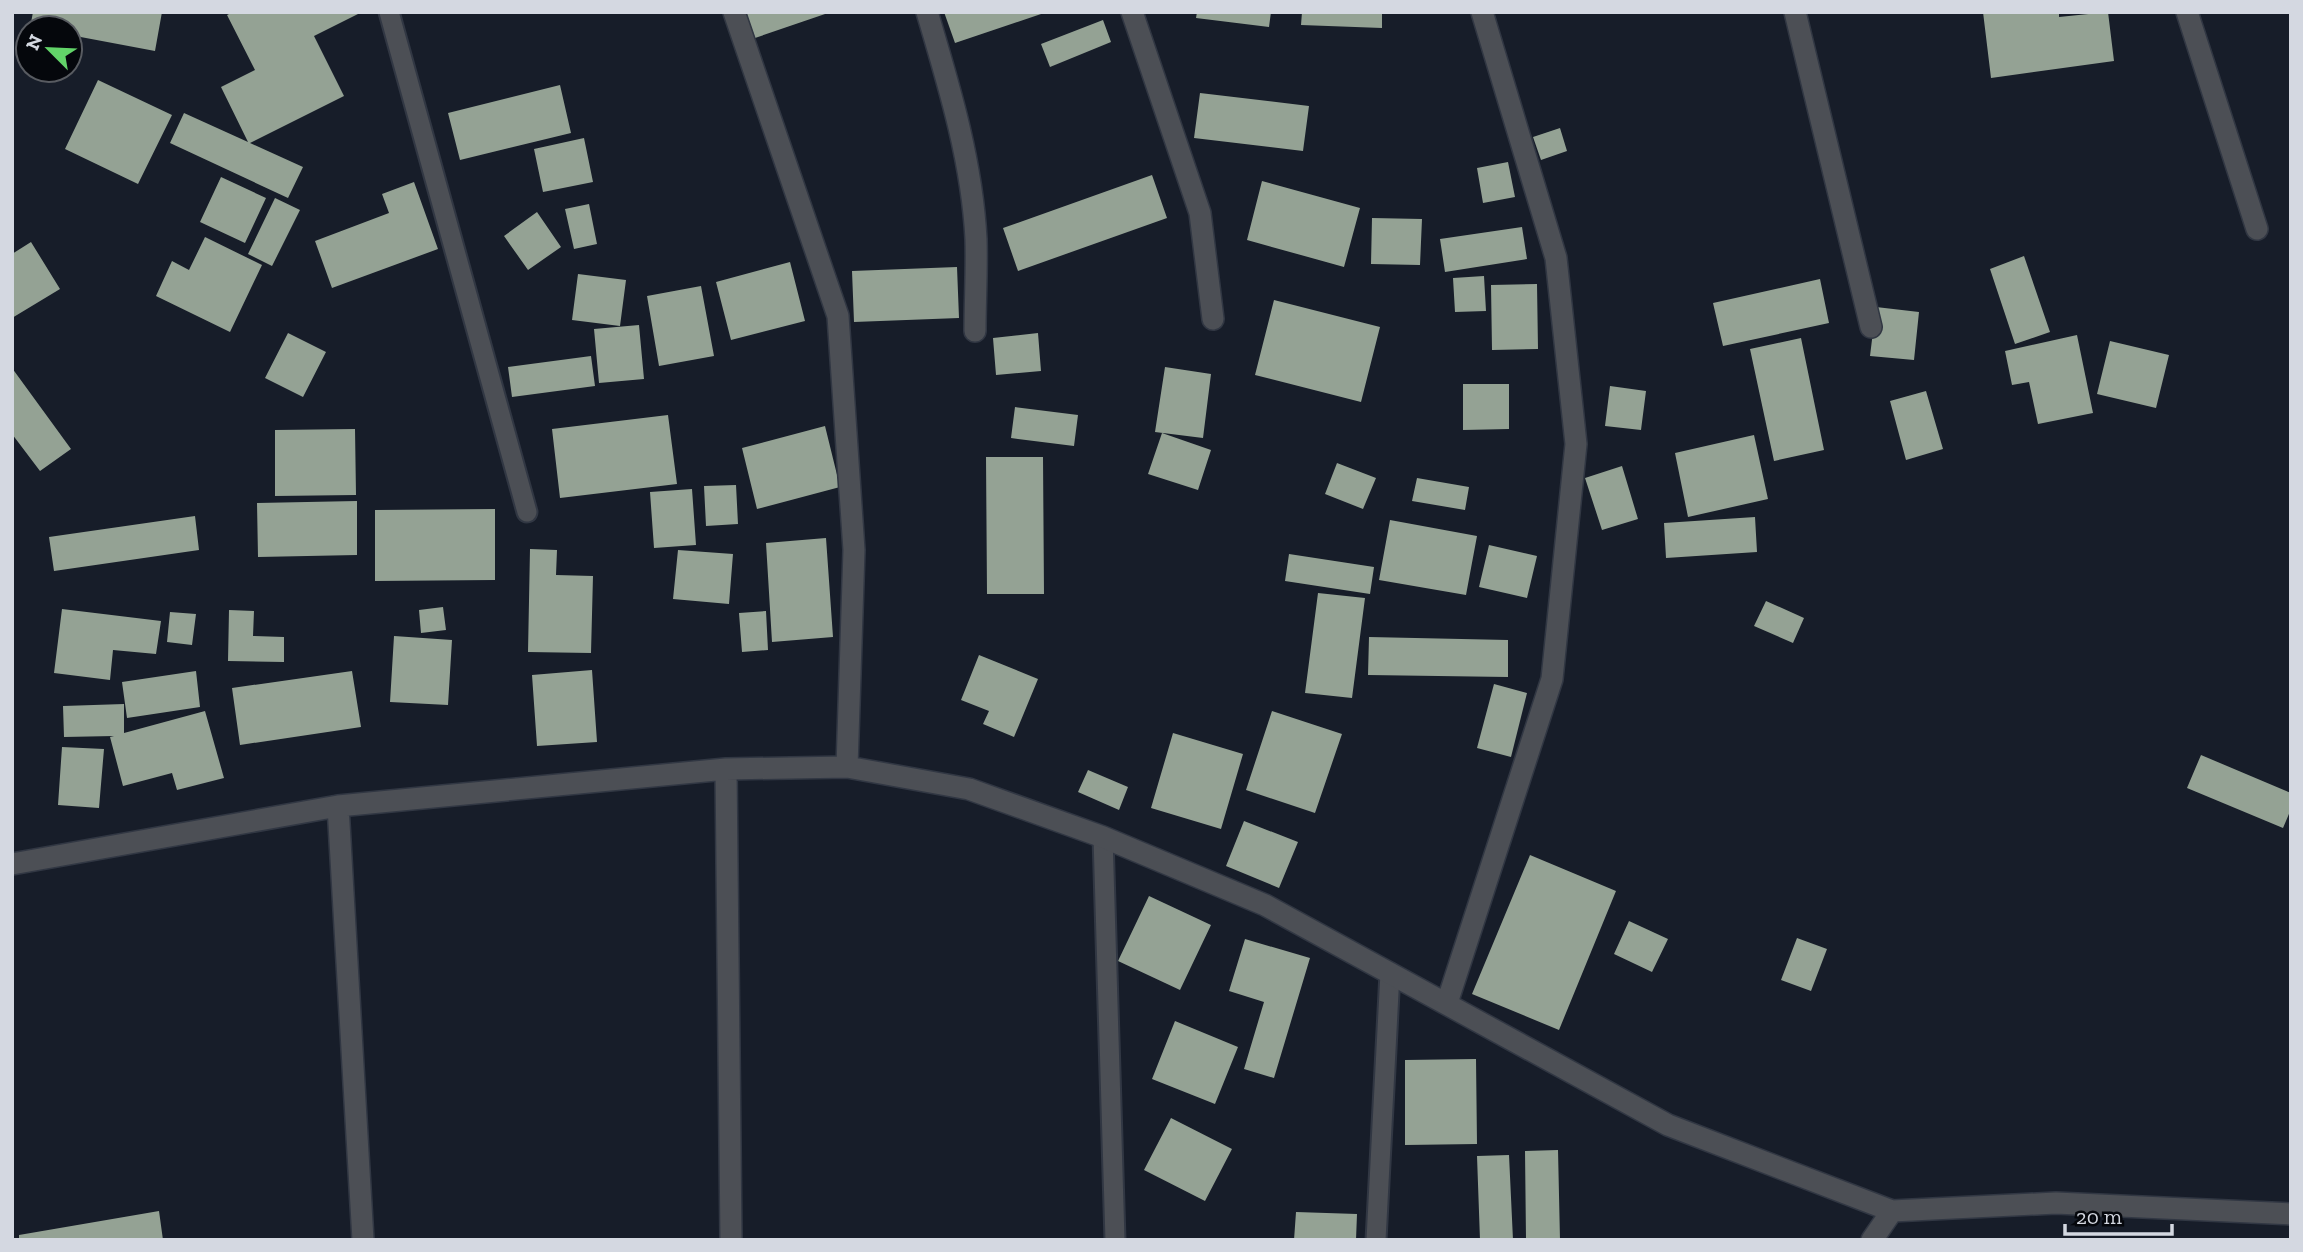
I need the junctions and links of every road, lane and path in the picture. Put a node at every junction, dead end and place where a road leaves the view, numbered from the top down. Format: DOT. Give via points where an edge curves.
graph roads {
  1 [pos="389,12"];
  2 [pos="734,12"];
  3 [pos="927,12"];
  4 [pos="1132,12"];
  5 [pos="1482,12"];
  6 [pos="1795,12"];
  7 [pos="2187,12"];
  8 [pos="2257,229"];
  9 [pos="1213,319"];
  10 [pos="1871,327"];
  11 [pos="975,331"];
  12 [pos="527,512"];
  13 [pos="847,767"];
  14 [pos="726,769"];
  15 [pos="338,806"];
  16 [pos="1103,837"];
  17 [pos="12,864"];
  18 [pos="1390,973"];
  19 [pos="1447,1003"];
  20 [pos="1892,1211"];
  21 [pos="2291,1214"];
  22 [pos="363,1240"];
  23 [pos="730,1240"];
  24 [pos="1115,1240"];
  25 [pos="1376,1240"];
  26 [pos="1872,1240"];
  1 -- 12 [label="lane"];
  2 -- 13 [label="street" via="838,317 854,550"];
  3 -- 11 [label="street" via="969,176 976,239"];
  4 -- 9 [label="street" via="1200,213"];
  5 -- 19 [label="street" via="1556,258 1576,444 1552,679"];
  6 -- 10 [label="street"];
  7 -- 8 [label="street"];
  13 -- 14 [label="street"];
  13 -- 16 [label="street" via="969,789"];
  14 -- 15 [label="street"];
  14 -- 23 [label="street"];
  15 -- 17 [label="street"];
  15 -- 22 [label="street"];
  16 -- 18 [label="street" via="1265,905"];
  16 -- 24 [label="lane"];
  18 -- 19 [label="street"];
  18 -- 25 [label="lane"];
  19 -- 20 [label="street" via="1668,1125"];
  20 -- 21 [label="street" via="2056,1203"];
  20 -- 26 [label="street"];
}
